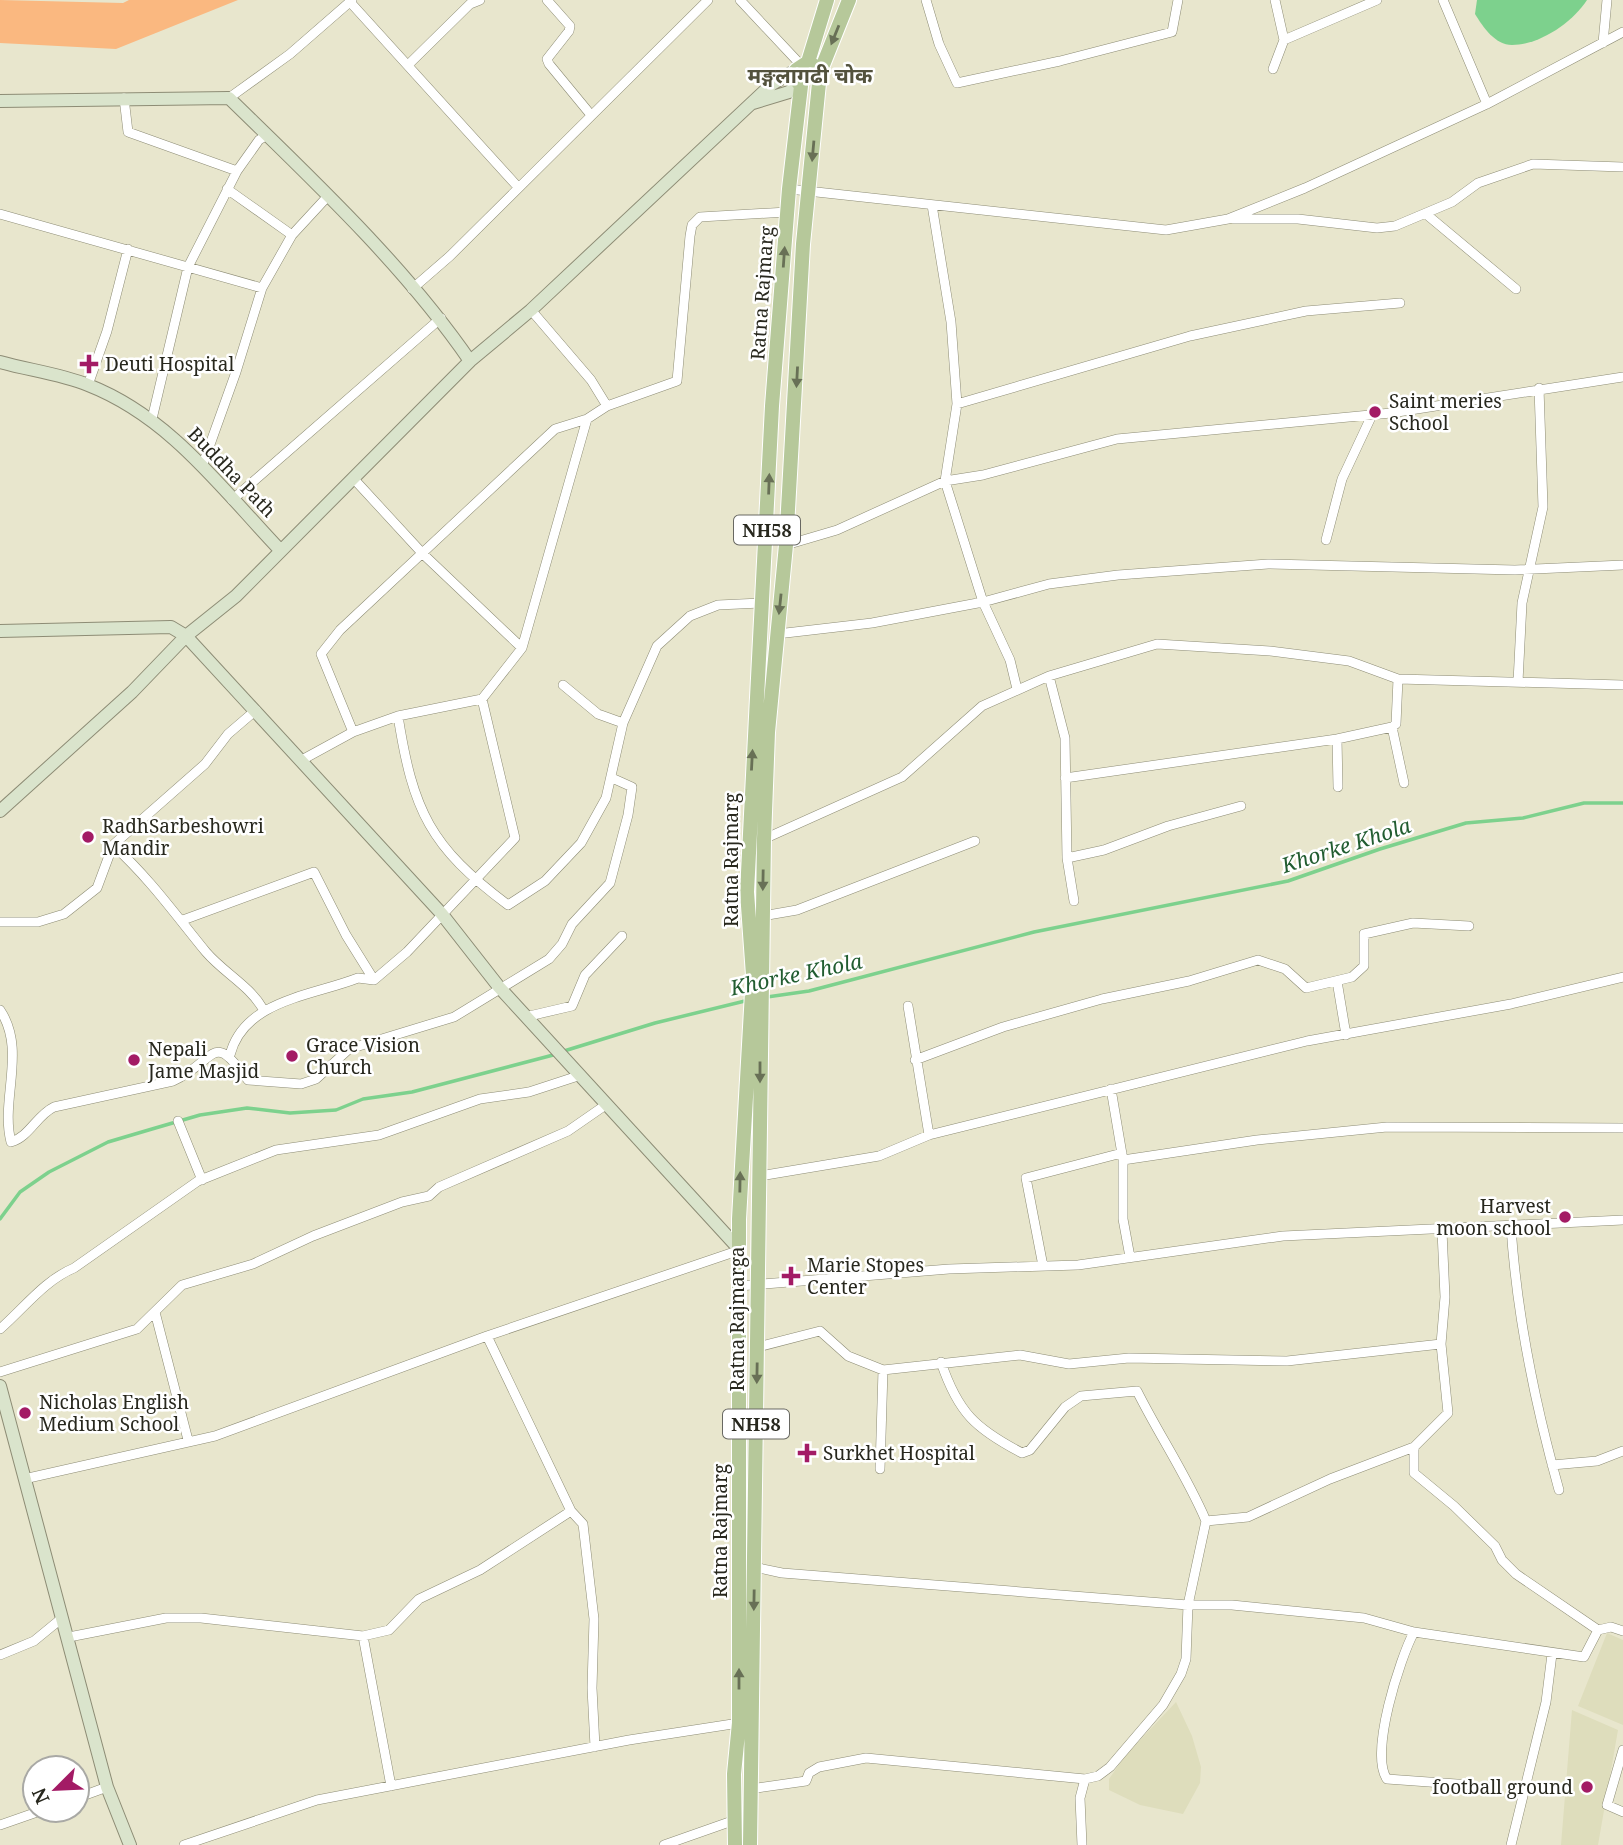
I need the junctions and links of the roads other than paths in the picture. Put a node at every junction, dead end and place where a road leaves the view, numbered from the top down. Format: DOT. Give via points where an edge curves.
graph roads {
  1 [pos="480,0"];
  2 [pos="547,0"];
  3 [pos="708,0"];
  4 [pos="740,0"];
  5 [pos="827,0"];
  6 [pos="849,0"];
  7 [pos="926,0"];
  8 [pos="1178,0"];
  9 [pos="1275,0"];
  10 [pos="1377,0"];
  11 [pos="1443,0"];
  12 [pos="1606,0"];
  13 [pos="351,1"];
  14 [pos="1623,32"];
  15 [pos="1284,40"];
  16 [pos="1603,43"];
  17 [pos="409,64"];
  18 [pos="1273,69"];
  19 [pos="801,73"];
  20 [pos="820,76"];
  21 [pos="124,98"];
  22 [pos="229,98"];
  23 [pos="0,101"];
  24 [pos="1487,104"];
  25 [pos="591,115"];
  26 [pos="267,135"];
  27 [pos="1623,167"];
  28 [pos="237,171"];
  29 [pos="518,187"];
  30 [pos="227,189"];
  31 [pos="789,189"];
  32 [pos="809,191"];
  33 [pos="328,195"];
  34 [pos="932,205"];
  35 [pos="787,212"];
  36 [pos="0,214"];
  37 [pos="1426,214"];
  38 [pos="1228,219"];
  39 [pos="292,235"];
  40 [pos="128,249"];
  41 [pos="188,267"];
  42 [pos="262,288"];
  43 [pos="412,289"];
  44 [pos="1516,289"];
  45 [pos="1400,303"];
  46 [pos="531,310"];
  47 [pos="441,318"];
  48 [pos="470,361"];
  49 [pos="0,362"];
  50 [pos="1623,377"];
  51 [pos="88,385"];
  52 [pos="1539,388"];
  53 [pos="957,404"];
  54 [pos="607,406"];
  55 [pos="1372,415"];
  56 [pos="152,419"];
  57 [pos="587,419"];
  58 [pos="203,464"];
  59 [pos="353,478"];
  60 [pos="945,481"];
  61 [pos="232,500"];
  62 [pos="1326,540"];
  63 [pos="786,545"];
  64 [pos="280,550"];
  65 [pos="423,554"];
  66 [pos="1623,565"];
  67 [pos="1531,567"];
  68 [pos="983,602"];
  69 [pos="761,603"];
  70 [pos="0,631"];
  71 [pos="777,634"];
  72 [pos="186,636"];
  73 [pos="522,648"];
  74 [pos="1049,676"];
  75 [pos="1398,679"];
  76 [pos="1518,682"];
  77 [pos="564,685"];
  78 [pos="1623,685"];
  79 [pos="1017,689"];
  80 [pos="482,699"];
  81 [pos="256,710"];
  82 [pos="398,716"];
  83 [pos="623,723"];
  84 [pos="1392,727"];
  85 [pos="353,732"];
  86 [pos="1337,739"];
  87 [pos="300,761"];
  88 [pos="612,778"];
  89 [pos="1065,778"];
  90 [pos="1404,783"];
  91 [pos="1338,787"];
  92 [pos="1241,806"];
  93 [pos="0,810"];
  94 [pos="764,839"];
  95 [pos="975,841"];
  96 [pos="113,845"];
  97 [pos="1067,858"];
  98 [pos="475,880"];
  99 [pos="1074,901"];
  100 [pos="441,913"];
  101 [pos="762,915"];
  102 [pos="183,920"];
  103 [pos="0,922"];
  104 [pos="1469,926"];
  105 [pos="622,936"];
  106 [pos="757,971"];
  107 [pos="1623,977"];
  108 [pos="374,980"];
  109 [pos="1337,981"];
  110 [pos="499,988"];
  111 [pos="754,1006"];
  112 [pos="908,1006"];
  113 [pos="263,1009"];
  114 [pos="0,1010"];
  115 [pos="525,1017"];
  116 [pos="1346,1035"];
  117 [pos="230,1055"];
  118 [pos="915,1060"];
  119 [pos="578,1076"];
  120 [pos="3,1078"];
  121 [pos="1111,1088"];
  122 [pos="607,1104"];
  123 [pos="178,1121"];
  124 [pos="1623,1128"];
  125 [pos="929,1135"];
  126 [pos="1122,1156"];
  127 [pos="760,1177"];
  128 [pos="201,1180"];
  129 [pos="757,1218"];
  130 [pos="739,1219"];
  131 [pos="1623,1220"];
  132 [pos="1511,1227"];
  133 [pos="1442,1231"];
  134 [pos="740,1250"];
  135 [pos="1130,1257"];
  136 [pos="1043,1266"];
  137 [pos="756,1285"];
  138 [pos="739,1286"];
  139 [pos="155,1312"];
  140 [pos="0,1329"];
  141 [pos="487,1336"];
  142 [pos="1441,1343"];
  143 [pos="758,1347"];
  144 [pos="941,1362"];
  145 [pos="883,1370"];
  146 [pos="0,1373"];
  147 [pos="0,1386"];
  148 [pos="188,1440"];
  149 [pos="1414,1447"];
  150 [pos="1623,1451"];
  151 [pos="1552,1465"];
  152 [pos="880,1469"];
  153 [pos="24,1479"];
  154 [pos="1559,1490"];
  155 [pos="571,1511"];
  156 [pos="1206,1521"];
  157 [pos="739,1564"];
  158 [pos="755,1567"];
  159 [pos="1188,1605"];
  160 [pos="62,1618"];
  161 [pos="1598,1630"];
  162 [pos="1414,1632"];
  163 [pos="1623,1632"];
  164 [pos="363,1636"];
  165 [pos="69,1637"];
  166 [pos="1552,1654"];
  167 [pos="0,1655"];
  168 [pos="739,1723"];
  169 [pos="596,1746"];
  170 [pos="1623,1750"];
  171 [pos="734,1774"];
  172 [pos="1084,1779"];
  173 [pos="750,1781"];
  174 [pos="1471,1785"];
  175 [pos="391,1786"];
  176 [pos="107,1787"];
  177 [pos="91,1793"];
  178 [pos="1623,1812"];
  179 [pos="21,1818"];
  180 [pos="735,1819"];
  181 [pos="0,1825"];
  182 [pos="130,1845"];
  183 [pos="184,1845"];
  184 [pos="664,1845"];
  185 [pos="735,1845"];
  186 [pos="750,1845"];
  187 [pos="1082,1845"];
  188 [pos="1511,1845"];
  1 -- 17 [label="street" via="470,4"];
  2 -- 25 [label="street" via="570,26 547,59"];
  3 -- 25 [label="street"];
  4 -- 19 [label="street"];
  5 -- 19 [label="main road, Ratna Rajmarg / NH58"];
  6 -- 20 [label="main road, Ratna Rajmarg / NH58, one-way"];
  7 -- 8 [label="street" via="957,83 1172,32"];
  9 -- 15 [label="street"];
  10 -- 15 [label="street"];
  11 -- 24 [label="street"];
  12 -- 16 [label="street"];
  13 -- 17 [label="street"];
  13 -- 22 [label="street" via="290,54"];
  14 -- 16 [label="street"];
  15 -- 18 [label="street"];
  16 -- 24 [label="street"];
  17 -- 29 [label="street"];
  19 -- 20 [label="main road"];
  19 -- 20 [label="main road" via="811,88"];
  19 -- 31 [label="main road, Ratna Rajmarg / NH58"];
  19 -- 46 [label="main road" via="782,95 749,104"];
  20 -- 32 [label="main road, Ratna Rajmarg / NH58, one-way"];
  21 -- 22 [label="main road"];
  21 -- 23 [label="main road"];
  21 -- 28 [label="street" via="128,132"];
  22 -- 26 [label="main road"];
  24 -- 38 [label="street"];
  25 -- 29 [label="street"];
  26 -- 28 [label="street"];
  26 -- 33 [label="main road"];
  27 -- 37 [label="street" via="1532,164 1478,183"];
  28 -- 30 [label="street"];
  29 -- 43 [label="street"];
  30 -- 39 [label="street"];
  30 -- 41 [label="street"];
  31 -- 32 [label="street"];
  31 -- 35 [label="main road, Ratna Rajmarg / NH58"];
  32 -- 34 [label="street"];
  32 -- 63 [label="main road, Ratna Rajmarg / NH58, one-way"];
  33 -- 39 [label="street"];
  33 -- 43 [label="main road"];
  34 -- 38 [label="street" via="1167,230"];
  34 -- 53 [label="street" via="951,323"];
  35 -- 54 [label="street" via="700,216 690,236 677,381"];
  69 -- 35 [label="main road, Ratna Rajmarg / NH58, one-way"];
  36 -- 40 [label="street"];
  37 -- 38 [label="street" via="1377,228 1298,219"];
  37 -- 44 [label="street"];
  39 -- 42 [label="street"];
  40 -- 41 [label="street"];
  40 -- 51 [label="street"];
  41 -- 42 [label="street"];
  41 -- 56 [label="street"];
  42 -- 58 [label="street"];
  43 -- 47 [label="main road"];
  45 -- 53 [label="street" via="1306,311 1190,336"];
  46 -- 48 [label="main road"];
  46 -- 54 [label="street" via="591,380"];
  47 -- 48 [label="main road"];
  47 -- 61 [label="street"];
  48 -- 59 [label="main road"];
  49 -- 51 [label="main road, Buddha Path"];
  50 -- 52 [label="street"];
  51 -- 56 [label="main road, Buddha Path"];
  52 -- 55 [label="street"];
  52 -- 67 [label="street" via="1543,507"];
  53 -- 60 [label="street"];
  54 -- 57 [label="street"];
  55 -- 60 [label="street" via="1117,439"];
  55 -- 62 [label="street" via="1342,479"];
  56 -- 58 [label="main road, Buddha Path"];
  57 -- 65 [label="street" via="555,429"];
  57 -- 73 [label="street"];
  58 -- 61 [label="main road, Buddha Path"];
  59 -- 64 [label="main road"];
  59 -- 65 [label="street"];
  60 -- 63 [label="street" via="837,530"];
  60 -- 68 [label="street"];
  61 -- 64 [label="main road, Buddha Path"];
  63 -- 71 [label="main road, Ratna Rajmarg / NH58, one-way"];
  64 -- 72 [label="main road" via="236,596"];
  65 -- 73 [label="street"];
  65 -- 85 [label="street" via="321,653"];
  66 -- 67 [label="street"];
  67 -- 68 [label="street" via="1268,564 1049,584"];
  67 -- 76 [label="street" via="1522,603"];
  68 -- 71 [label="street" via="872,623"];
  68 -- 79 [label="street" via="1010,660"];
  69 -- 83 [label="street" via="718,605 691,616 657,646"];
  106 -- 69 [label="main road, Ratna Rajmarg / NH58, one-way" via="747,892"];
  70 -- 72 [label="main road" via="171,627"];
  71 -- 94 [label="main road, Ratna Rajmarg / NH58"];
  72 -- 81 [label="main road"];
  72 -- 93 [label="main road" via="132,692"];
  73 -- 80 [label="street"];
  74 -- 75 [label="street" via="1157,645 1349,661"];
  74 -- 79 [label="street"];
  74 -- 89 [label="street" via="1065,738"];
  75 -- 76 [label="street"];
  75 -- 84 [label="street" via="1396,724"];
  76 -- 78 [label="street"];
  77 -- 83 [label="street" via="598,714"];
  79 -- 94 [label="street" via="982,706 902,777"];
  80 -- 82 [label="street"];
  80 -- 98 [label="street" via="515,838"];
  81 -- 87 [label="main road"];
  81 -- 96 [label="street" via="228,734 205,764"];
  82 -- 85 [label="street"];
  82 -- 98 [label="street" via="407,772 428,825 449,855"];
  83 -- 88 [label="street"];
  84 -- 86 [label="street"];
  84 -- 90 [label="street"];
  85 -- 87 [label="street"];
  86 -- 89 [label="street"];
  86 -- 91 [label="street"];
  87 -- 100 [label="main road"];
  88 -- 98 [label="street" via="581,843 545,881 508,905"];
  88 -- 110 [label="street" via="632,787 610,883 572,924 549,959"];
  89 -- 97 [label="street"];
  92 -- 97 [label="street"];
  94 -- 101 [label="main road, Ratna Rajmarg / NH58, one-way"];
  95 -- 101 [label="street" via="797,910"];
  96 -- 102 [label="street" via="147,876"];
  96 -- 103 [label="street" via="97,888 64,914 38,922"];
  97 -- 99 [label="street"];
  98 -- 100 [label="street"];
  100 -- 108 [label="street" via="407,952"];
  100 -- 110 [label="main road"];
  101 -- 106 [label="main road, Ratna Rajmarg / NH58"];
  102 -- 108 [label="street" via="314,872"];
  102 -- 113 [label="street" via="207,954 254,994"];
  104 -- 109 [label="street" via="1413,923 1364,934 1364,966 1352,977"];
  105 -- 115 [label="street" via="585,975 572,1006"];
  106 -- 111 [label="main road, Ratna Rajmarg / NH58"];
  107 -- 116 [label="street"];
  108 -- 113 [label="street" via="358,978"];
  109 -- 116 [label="street"];
  109 -- 118 [label="street" via="1306,988 1285,969 1258,960 1003,1027"];
  110 -- 115 [label="main road"];
  110 -- 117 [label="street" via="454,1017 349,1049 316,1079 301,1084 248,1080"];
  111 -- 127 [label="main road, Ratna Rajmarga / NH58, one-way"];
  130 -- 111 [label="main road, Ratna Rajmarg / NH58, one-way"];
  112 -- 118 [label="street"];
  113 -- 117 [label="street" via="234,1036"];
  114 -- 120 [label="street" via="12,1048"];
  115 -- 119 [label="main road"];
  116 -- 121 [label="street"];
  117 -- 120 [label="street" via="215,1052 191,1073 173,1081 54,1107 41,1113 21,1139 11,1142 6,1131"];
  118 -- 125 [label="street"];
  119 -- 122 [label="main road"];
  119 -- 128 [label="street" via="529,1092 480,1099 379,1135 276,1150"];
  121 -- 125 [label="street"];
  121 -- 126 [label="street"];
  122 -- 134 [label="main road"];
  122 -- 139 [label="street" via="568,1132 439,1187 429,1196 313,1236 253,1264 183,1284"];
  123 -- 128 [label="street"];
  124 -- 126 [label="street" via="1387,1127"];
  125 -- 127 [label="street" via="880,1156"];
  126 -- 135 [label="street" via="1123,1219"];
  126 -- 136 [label="street" via="1026,1178"];
  127 -- 129 [label="main road, Ratna Rajmarga / NH58"];
  128 -- 140 [label="street" via="74,1268 54,1276"];
  129 -- 130 [label="main road"];
  129 -- 137 [label="main road, Ratna Rajmarga / NH58"];
  130 -- 134 [label="main road, Ratna Rajmarg / NH58"];
  131 -- 132 [label="street"];
  132 -- 133 [label="street"];
  132 -- 151 [label="street" via="1516,1290 1534,1396"];
  133 -- 135 [label="street" via="1283,1236"];
  133 -- 142 [label="street" via="1445,1297"];
  134 -- 138 [label="main road, Ratna Rajmarg / NH58"];
  134 -- 141 [label="street"];
  135 -- 136 [label="street"];
  136 -- 137 [label="street"];
  137 -- 138 [label="street"];
  137 -- 143 [label="main road, Ratna Rajmarga / NH58"];
  138 -- 157 [label="main road, Ratna Rajmarg / NH58"];
  139 -- 146 [label="street" via="137,1329"];
  139 -- 148 [label="street"];
  141 -- 148 [label="street" via="215,1436"];
  141 -- 155 [label="street"];
  142 -- 144 [label="street" via="1287,1361 1154,1358 1069,1364 1020,1355"];
  142 -- 149 [label="street" via="1448,1413"];
  143 -- 145 [label="street" via="820,1331 848,1356"];
  143 -- 158 [label="main road, Ratna Rajmarga / NH58, one-way"];
  144 -- 145 [label="street"];
  144 -- 156 [label="street" via="966,1416 985,1434 1022,1453 1081,1396 1137,1391 1167,1451 1192,1487"];
  145 -- 152 [label="street"];
  147 -- 153 [label="main road"];
  148 -- 153 [label="street"];
  149 -- 156 [label="street" via="1248,1517"];
  149 -- 161 [label="street" via="1414,1473 1424,1484 1495,1546 1516,1574"];
  150 -- 151 [label="street" via="1597,1461"];
  151 -- 154 [label="street"];
  153 -- 160 [label="main road"];
  155 -- 164 [label="street" via="480,1570 419,1600 389,1630"];
  155 -- 169 [label="street" via="583,1524 593,1605"];
  156 -- 159 [label="street"];
  157 -- 158 [label="street"];
  168 -- 157 [label="main road, Ratna Rajmarg / NH58, one-way"];
  158 -- 159 [label="street" via="782,1573"];
  158 -- 173 [label="main road, Ratna Rajmarga / NH58, one-way"];
  159 -- 162 [label="street" via="1364,1618"];
  159 -- 172 [label="street" via="1186,1659 1163,1705 1110,1767"];
  160 -- 165 [label="main road"];
  160 -- 167 [label="street" via="34,1641"];
  161 -- 163 [label="street" via="1611,1627"];
  161 -- 166 [label="street" via="1584,1657"];
  162 -- 166 [label="street"];
  162 -- 174 [label="street" via="1387,1714 1383,1773 1388,1779"];
  164 -- 165 [label="street" via="166,1618"];
  164 -- 175 [label="street"];
  165 -- 176 [label="main road"];
  166 -- 188 [label="street" via="1546,1702"];
  168 -- 169 [label="street"];
  168 -- 171 [label="main road, Ratna Rajmarg / NH58"];
  169 -- 175 [label="street"];
  170 -- 178 [label="street" via="1607,1805"];
  171 -- 173 [label="main road"];
  171 -- 180 [label="main road, Ratna Rajmarg / NH58"];
  172 -- 173 [label="street" via="866,1758 819,1767 806,1781"];
  172 -- 187 [label="street"];
  173 -- 186 [label="main road, Ratna Rajmarga / NH58"];
  175 -- 183 [label="street" via="317,1800"];
  176 -- 177 [label="street"];
  176 -- 182 [label="main road"];
  179 -- 181 [label="street"];
  180 -- 184 [label="street"];
  180 -- 185 [label="main road, Ratna Rajmarg / NH58"];
}
